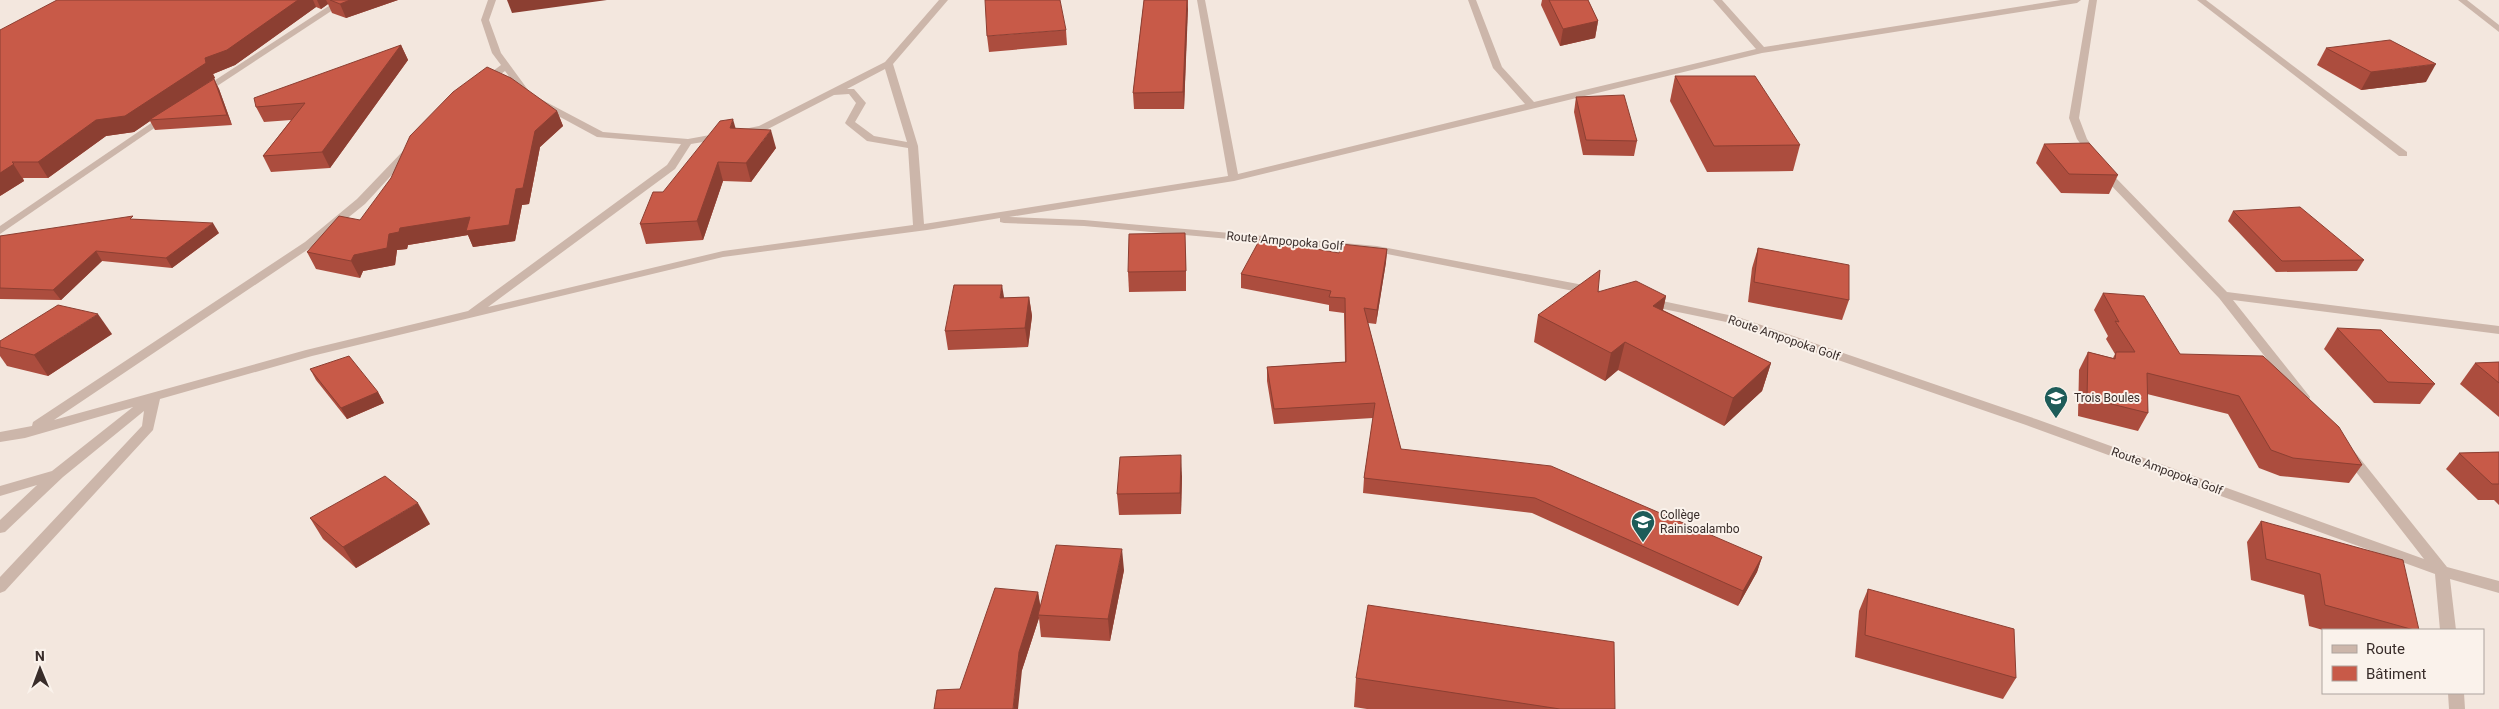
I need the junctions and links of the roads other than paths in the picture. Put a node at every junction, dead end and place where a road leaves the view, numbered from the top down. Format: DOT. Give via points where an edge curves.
graph roads {
  1 [pos="344,0"];
  2 [pos="492,0"];
  3 [pos="944,0"];
  4 [pos="1201,0"];
  5 [pos="1472,0"];
  6 [pos="1716,0"];
  7 [pos="2076,0"];
  8 [pos="2093,0"];
  9 [pos="2201,0"];
  10 [pos="2462,0"];
  11 [pos="2499,28"];
  12 [pos="1762,50"];
  13 [pos="888,64"];
  14 [pos="506,66"];
  15 [pos="477,88"];
  16 [pos="831,94"];
  17 [pos="194,98"];
  18 [pos="1531,105"];
  19 [pos="177,109"];
  20 [pos="688,142"];
  21 [pos="415,144"];
  22 [pos="913,146"];
  23 [pos="2403,154"];
  24 [pos="1234,178"];
  25 [pos="919,228"];
  26 [pos="0,231"];
  27 [pos="1611,294"];
  28 [pos="2223,295"];
  29 [pos="1639,300"];
  30 [pos="470,314"];
  31 [pos="2499,330"];
  32 [pos="154,396"];
  33 [pos="2314,410"];
  34 [pos="25,434"];
  35 [pos="0,437"];
  36 [pos="2338,441"];
  37 [pos="58,474"];
  38 [pos="0,491"];
  39 [pos="0,528"];
  40 [pos="2442,571"];
  41 [pos="0,587"];
  42 [pos="2499,587"];
  43 [pos="2448,629"];
  44 [pos="2456,694"];
  45 [pos="2457,709"];
  1 -- 17 [label="street"];
  2 -- 14 [label="street" via="485,20 497,53"];
  3 -- 13 [label="street"];
  4 -- 24 [label="street"];
  5 -- 18 [label="street" via="1498,68"];
  6 -- 12 [label="street"];
  7 -- 12 [label="street"];
  8 -- 28 [label="street" via="2074,118 2082,139 2110,178"];
  9 -- 23 [label="street"];
  10 -- 11 [label="street"];
  12 -- 18 [label="street"];
  13 -- 16 [label="street"];
  13 -- 22 [label="street"];
  14 -- 15 [label="street"];
  14 -- 20 [label="street" via="528,96 601,135"];
  16 -- 20 [label="street" via="762,128"];
  16 -- 22 [label="street" via="851,91 861,103 850,123 871,140"];
  18 -- 24 [label="street"];
  19 -- 26 [label="street"];
  20 -- 30 [label="street" via="671,167"];
  21 -- 34 [label="street" via="350,214"];
  22 -- 25 [label="street"];
  24 -- 25 [label="street"];
  25 -- 27 [label="street, Route Ampopoka Golf" via="1008,220 1084,223 1377,249"];
  25 -- 30 [label="street" via="723,254"];
  28 -- 31 [label="street"];
  28 -- 33 [label="street"];
  29 -- 40 [label="street, Route Ampopoka Golf" via="1734,320 2032,422"];
  30 -- 32 [label="street"];
  32 -- 34 [label="street"];
  32 -- 37 [label="street"];
  32 -- 41 [label="street" via="148,427"];
  34 -- 35 [label="street"];
  36 -- 40 [label="street"];
  37 -- 38 [label="street"];
  37 -- 39 [label="street"];
  40 -- 42 [label="street, Route Ampopoka Golf"];
  40 -- 43 [label="street"];
  44 -- 45 [label="street"];
}
